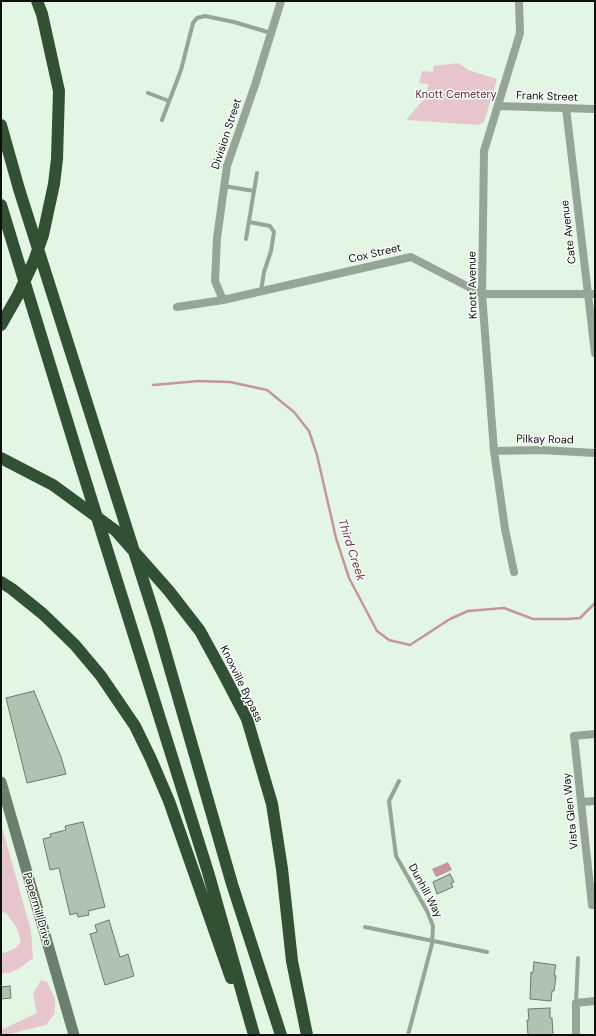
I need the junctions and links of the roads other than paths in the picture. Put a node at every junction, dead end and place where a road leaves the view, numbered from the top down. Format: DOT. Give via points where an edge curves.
graph roads {
  1 [pos="37,1"];
  2 [pos="281,1"];
  3 [pos="519,1"];
  4 [pos="271,33"];
  5 [pos="148,93"];
  6 [pos="169,101"];
  7 [pos="498,106"];
  8 [pos="566,108"];
  9 [pos="595,109"];
  10 [pos="162,120"];
  11 [pos="1,125"];
  12 [pos="257,173"];
  13 [pos="224,186"];
  14 [pos="254,191"];
  15 [pos="1,205"];
  16 [pos="249,222"];
  17 [pos="246,239"];
  18 [pos="261,291"];
  19 [pos="482,294"];
  20 [pos="591,294"];
  21 [pos="223,300"];
  22 [pos="178,307"];
  23 [pos="3,323"];
  24 [pos="595,354"];
  25 [pos="494,451"];
  26 [pos="595,453"];
  27 [pos="1,458"];
  28 [pos="514,572"];
  29 [pos="1,582"];
  30 [pos="595,734"];
  31 [pos="399,781"];
  32 [pos="1,782"];
  33 [pos="595,801"];
  34 [pos="581,802"];
  35 [pos="591,867"];
  36 [pos="592,905"];
  37 [pos="365,927"];
  38 [pos="432,941"];
  39 [pos="487,952"];
  40 [pos="578,958"];
  41 [pos="595,1001"];
  42 [pos="576,1003"];
  43 [pos="74,1035"];
  44 [pos="253,1035"];
  45 [pos="281,1035"];
  46 [pos="308,1035"];
  47 [pos="408,1035"];
  48 [pos="576,1035"];
  1 -- 23 [label="highway" via="59,91 57,159 43,235 34,261"];
  2 -- 4 [label="street, Division Street"];
  3 -- 7 [label="street, Knott Avenue" via="520,33"];
  4 -- 6 [label="lane" via="227,20 205,16 197,18"];
  4 -- 13 [label="street, Division Street" via="227,166"];
  5 -- 6 [label="lane"];
  6 -- 10 [label="lane"];
  7 -- 8 [label="street, Frank Street"];
  7 -- 19 [label="street, Knott Avenue" via="484,151"];
  8 -- 9 [label="street, Frank Street"];
  8 -- 20 [label="street, Cate Avenue"];
  11 -- 45 [label="highway" via="158,627 232,884"];
  12 -- 14 [label="lane"];
  13 -- 14 [label="lane"];
  13 -- 21 [label="street, Division Street" via="217,238 215,281"];
  14 -- 16 [label="lane"];
  15 -- 44 [label="highway" via="208,872"];
  16 -- 17 [label="lane"];
  16 -- 18 [label="lane" via="270,226 274,232"];
  18 -- 19 [label="street, Cox Street" via="411,257"];
  18 -- 21 [label="street, Cox Street"];
  19 -- 20 [label="street, Cox Street"];
  19 -- 25 [label="street, Knott Avenue"];
  20 -- 24 [label="street, Cate Avenue"];
  21 -- 22 [label="street, Cox Street"];
  25 -- 26 [label="street, Pilkay Road"];
  25 -- 28 [label="street, Knott Avenue"];
  27 -- 46 [label="highway, Knoxville Bypass" via="53,486 116,531 200,631 224,675 246,719 272,804 292,961"];
  29 -- 44 [label="highway" via="43,614 75,645 101,676 135,726 169,801 221,953"];
  30 -- 34 [label="street, Vista Glen Way" via="574,736"];
  31 -- 38 [label="lane, Dunhill Way" via="389,801 396,856 427,911 433,926"];
  32 -- 43 [label="main road, Papermill Drive"];
  33 -- 34 [label="street"];
  34 -- 35 [label="street, Vista Glen Way"];
  35 -- 36 [label="street, Vista Glen Way"];
  37 -- 38 [label="lane"];
  38 -- 39 [label="lane"];
  38 -- 47 [label="lane, Dunhill Way"];
  40 -- 42 [label="lane"];
  41 -- 42 [label="street"];
  42 -- 48 [label="street"];
}
